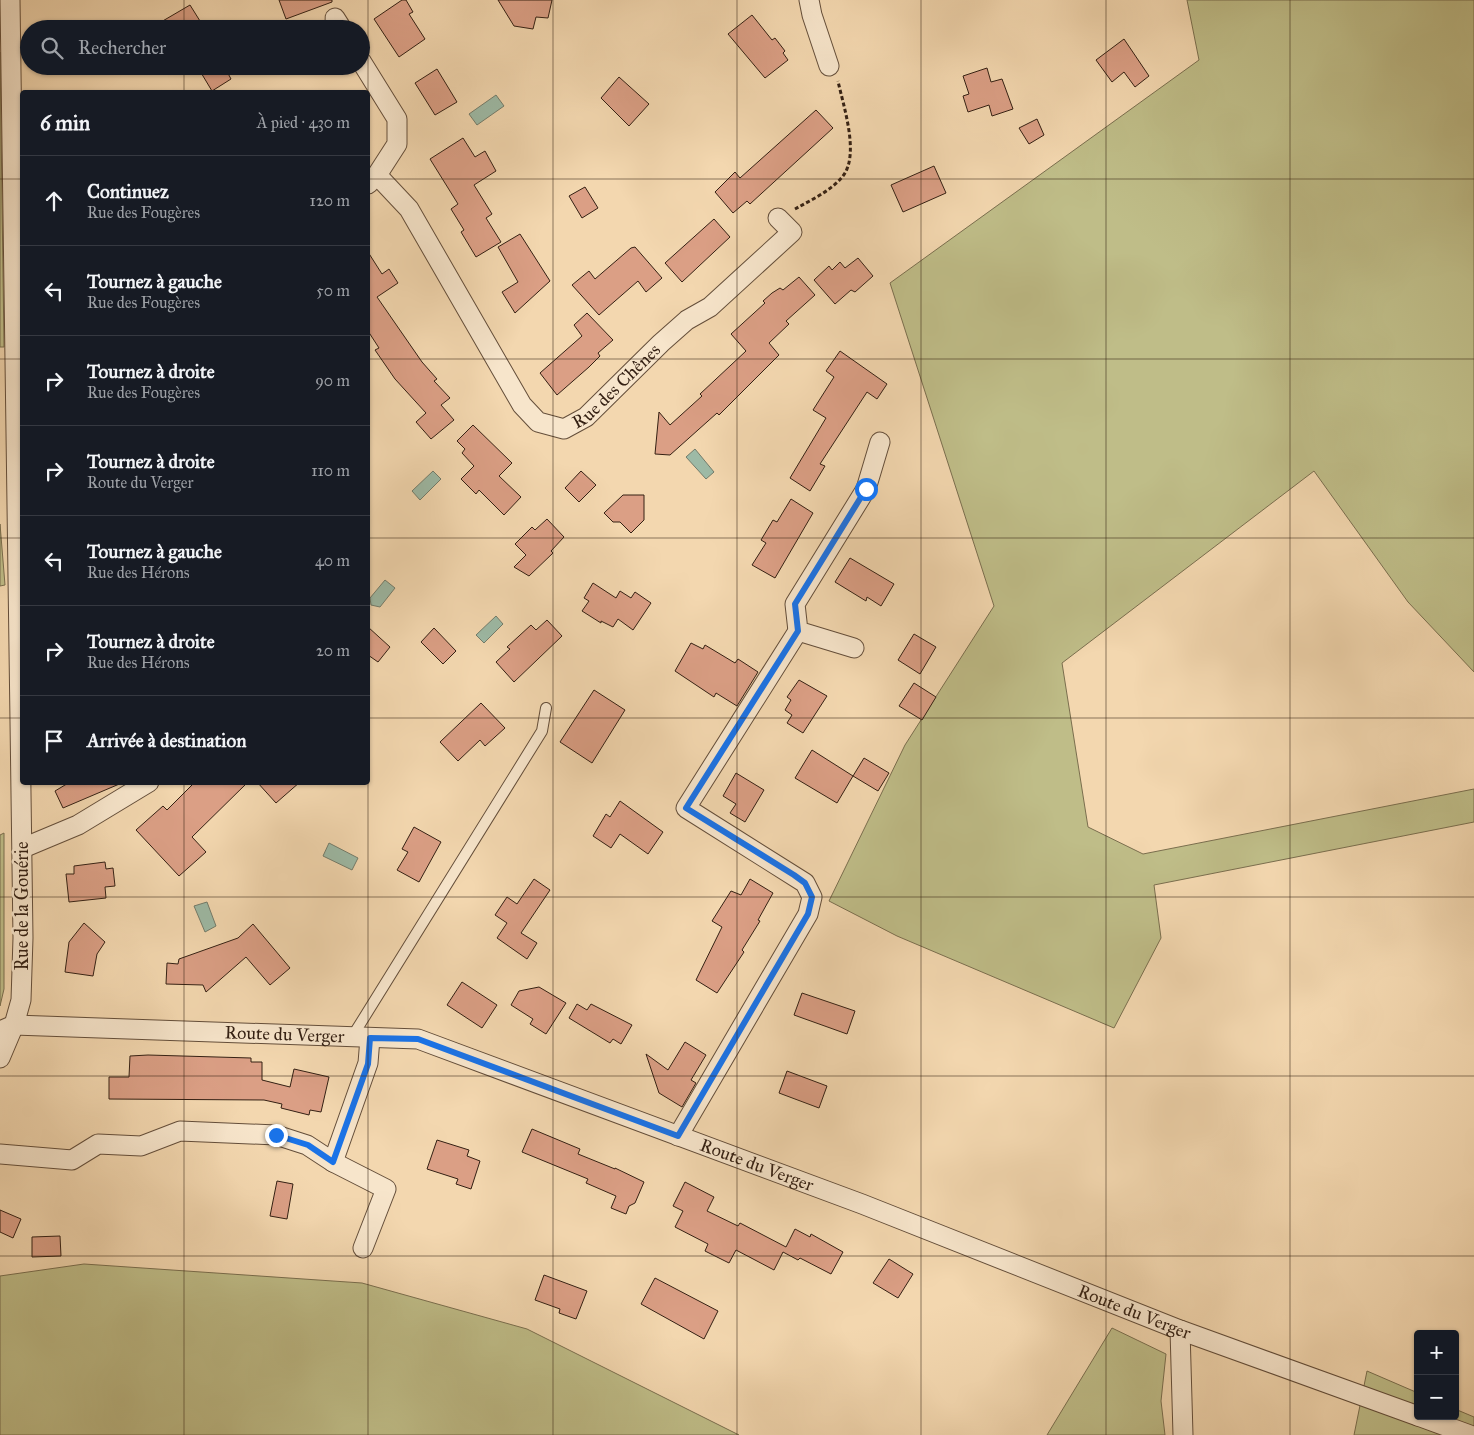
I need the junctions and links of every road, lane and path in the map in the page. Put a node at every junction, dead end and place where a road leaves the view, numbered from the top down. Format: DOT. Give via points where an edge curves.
graph roads {
  1 [pos="10,0"];
  2 [pos="809,0"];
  3 [pos="829,66"];
  4 [pos="370,75"];
  5 [pos="372,179"];
  6 [pos="778,218"];
  7 [pos="19,427"];
  8 [pos="880,442"];
  9 [pos="20,572"];
  10 [pos="798,631"];
  11 [pos="854,648"];
  12 [pos="546,708"];
  13 [pos="22,785"];
  14 [pos="144,785"];
  15 [pos="22,848"];
  16 [pos="7,1028"];
  17 [pos="361,1037"];
  18 [pos="0,1058"];
  19 [pos="678,1136"];
  20 [pos="0,1154"];
  21 [pos="333,1162"];
  22 [pos="363,1248"];
  23 [pos="1180,1330"];
  24 [pos="1414,1415"];
  25 [pos="1429,1420"];
  26 [pos="1183,1435"];
  27 [pos="1470,1435"];
  1 -- 7 [label="street, Rue de la Gouérie"];
  2 -- 3 [label="street"];
  3 -- 6 [label="path" via="837,76 850,139 844,175 825,192"];
  4 -- 5 [label="street" via="397,119 397,144"];
  5 -- 6 [label="street, Rue des Chênes" via="409,209 522,405 538,422 564,429 586,417 661,343 688,320 710,307 792,232"];
  7 -- 9 [label="street, Rue de la Gouérie"];
  8 -- 10 [label="street" via="866,489 795,604"];
  10 -- 11 [label="street"];
  10 -- 19 [label="street" via="686,808 805,883 812,897 808,914"];
  12 -- 17 [label="lane" via="542,731"];
  13 -- 15 [label="street, Rue de la Gouérie"];
  14 -- 15 [label="street" via="78,825"];
  15 -- 16 [label="street, Rue de la Gouérie" via="21,1000"];
  16 -- 17 [label="street, Route du Verger"];
  16 -- 18 [label="street, Rue de la Gouérie"];
  17 -- 19 [label="street, Route du Verger" via="418,1039"];
  17 -- 21 [label="street" via="368,1064"];
  19 -- 23 [label="street, Route du Verger" via="862,1204"];
  20 -- 21 [label="street" via="72,1160 98,1144 141,1146 180,1131 276,1135 308,1145"];
  21 -- 22 [label="street" via="386,1189"];
  23 -- 24 [label="street, Route du Verger"];
  23 -- 26 [label="street"];
  25 -- 27 [label="street, Route du Verger"];
}
